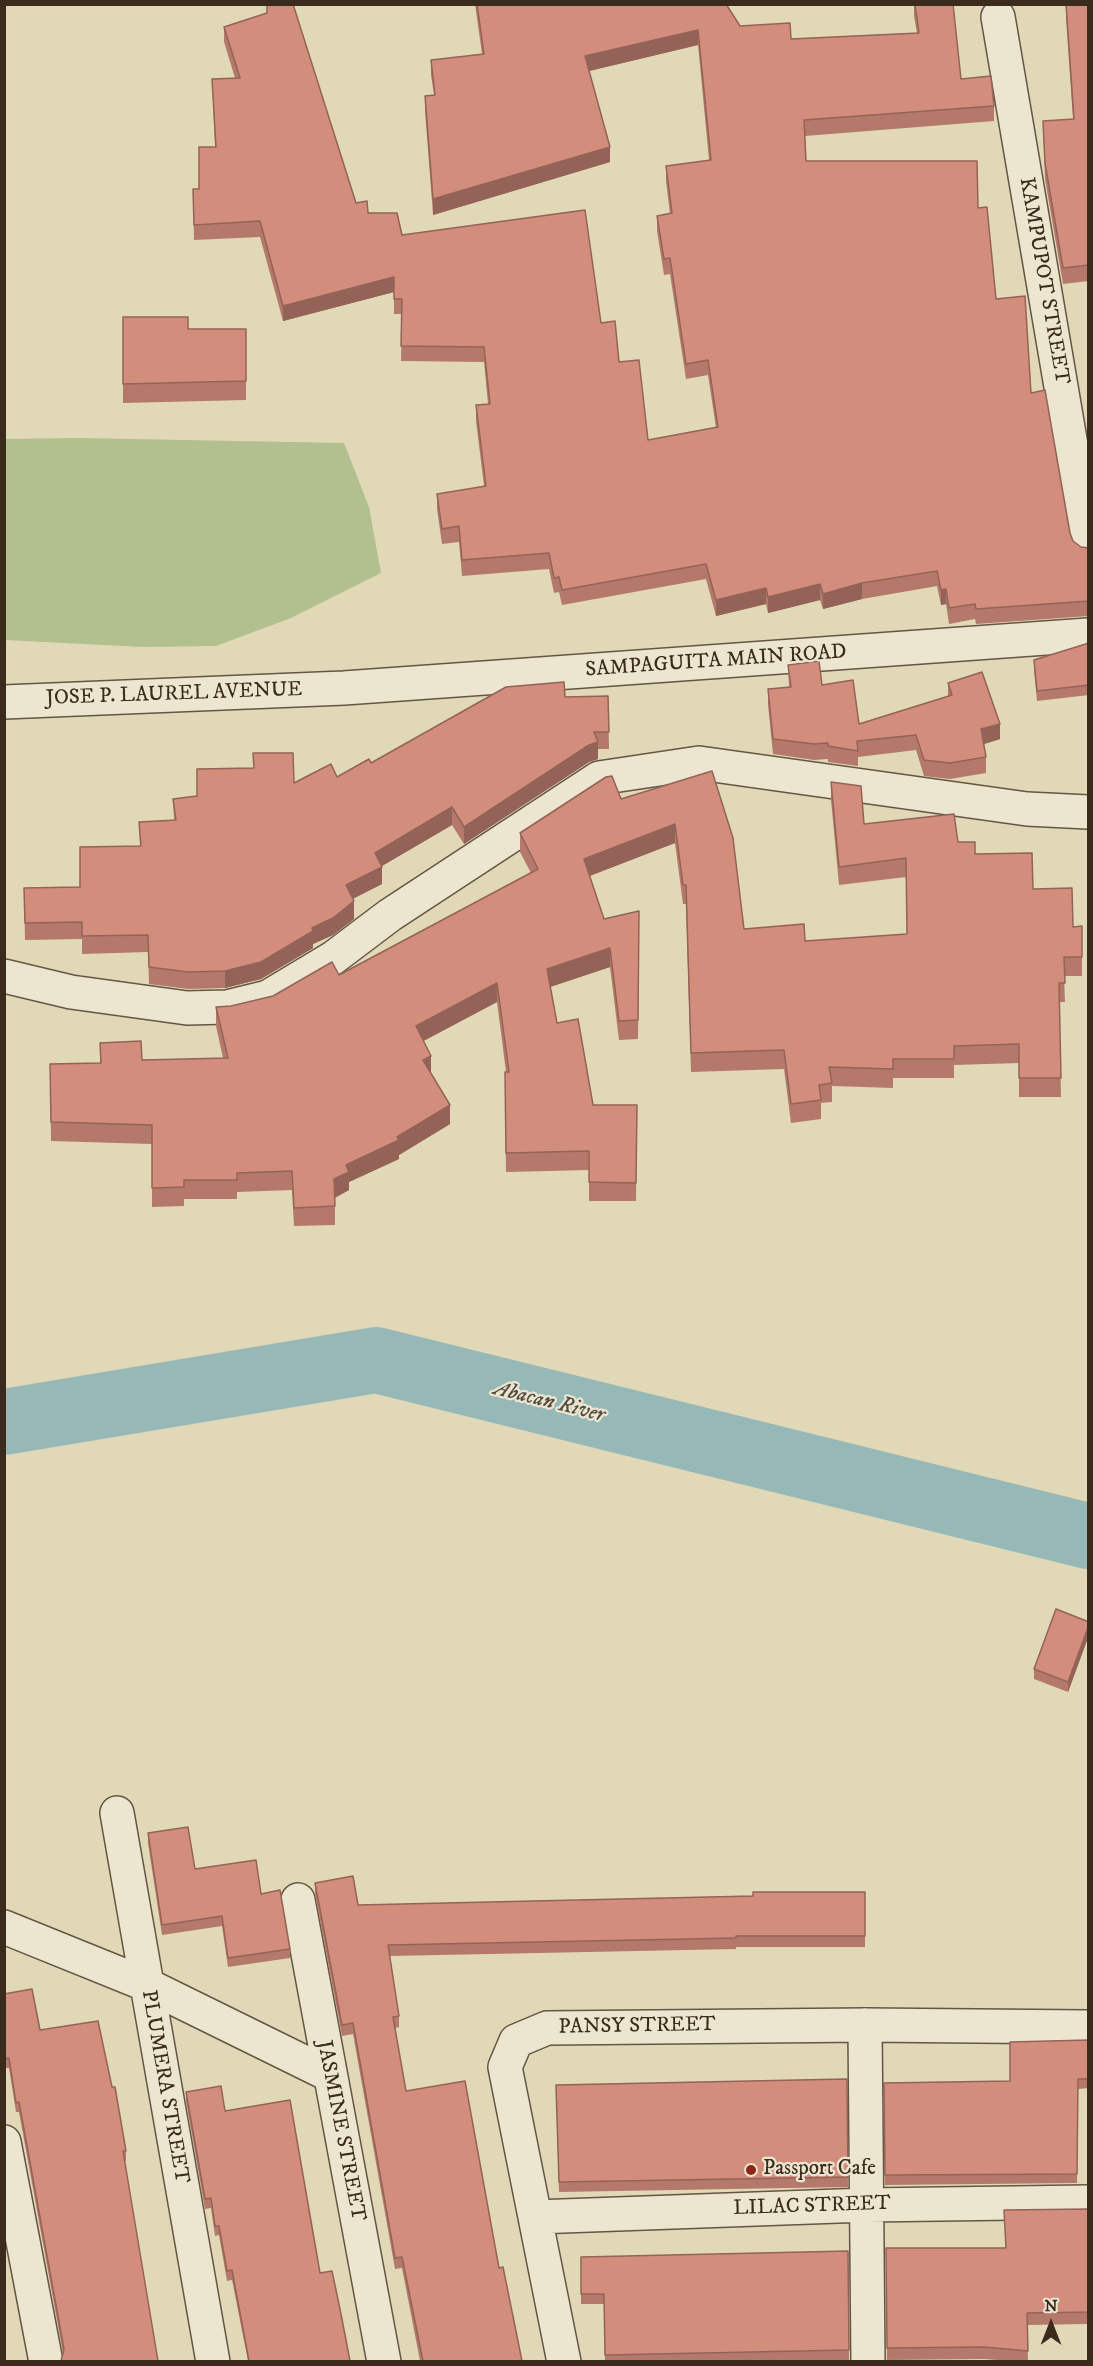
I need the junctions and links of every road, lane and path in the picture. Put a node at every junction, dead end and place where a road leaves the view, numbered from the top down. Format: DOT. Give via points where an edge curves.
graph roads {
  1 [pos="998,17"];
  2 [pos="1089,545"];
  3 [pos="1089,635"];
  4 [pos="344,688"];
  5 [pos="4,702"];
  6 [pos="1089,812"];
  7 [pos="4,976"];
  8 [pos="117,1813"];
  9 [pos="298,1900"];
  10 [pos="4,1927"];
  11 [pos="145,1984"];
  12 [pos="865,2025"];
  13 [pos="1089,2027"];
  14 [pos="330,2075"];
  15 [pos="4,2142"];
  16 [pos="1089,2202"];
  17 [pos="867,2205"];
  18 [pos="535,2217"];
  19 [pos="46,2361"];
  20 [pos="213,2361"];
  21 [pos="384,2361"];
  22 [pos="564,2361"];
  23 [pos="868,2361"];
  1 -- 2 [label="street, KAMPUPOT STREET"];
  3 -- 4 [label="street, SAMPAGUITA MAIN ROAD"];
  4 -- 5 [label="street, JOSE P. LAUREL AVENUE"];
  6 -- 7 [label="street" via="1027,809 699,763 599,778 390,915 333,958 268,997 227,1007 187,1008 71,992"];
  8 -- 11 [label="street, PLUMERA STREET"];
  9 -- 14 [label="street, JASMINE STREET"];
  10 -- 11 [label="street"];
  11 -- 14 [label="street"];
  11 -- 20 [label="street, PLUMERA STREET"];
  12 -- 13 [label="street, PANSY STREET"];
  12 -- 17 [label="street"];
  12 -- 18 [label="street, PANSY STREET" via="547,2028 516,2041 505,2067"];
  14 -- 21 [label="street, JASMINE STREET"];
  15 -- 19 [label="street"];
  16 -- 17 [label="street, LILAC STREET"];
  17 -- 18 [label="street, LILAC STREET"];
  17 -- 23 [label="street"];
  18 -- 22 [label="street, PANSY STREET"];
}
